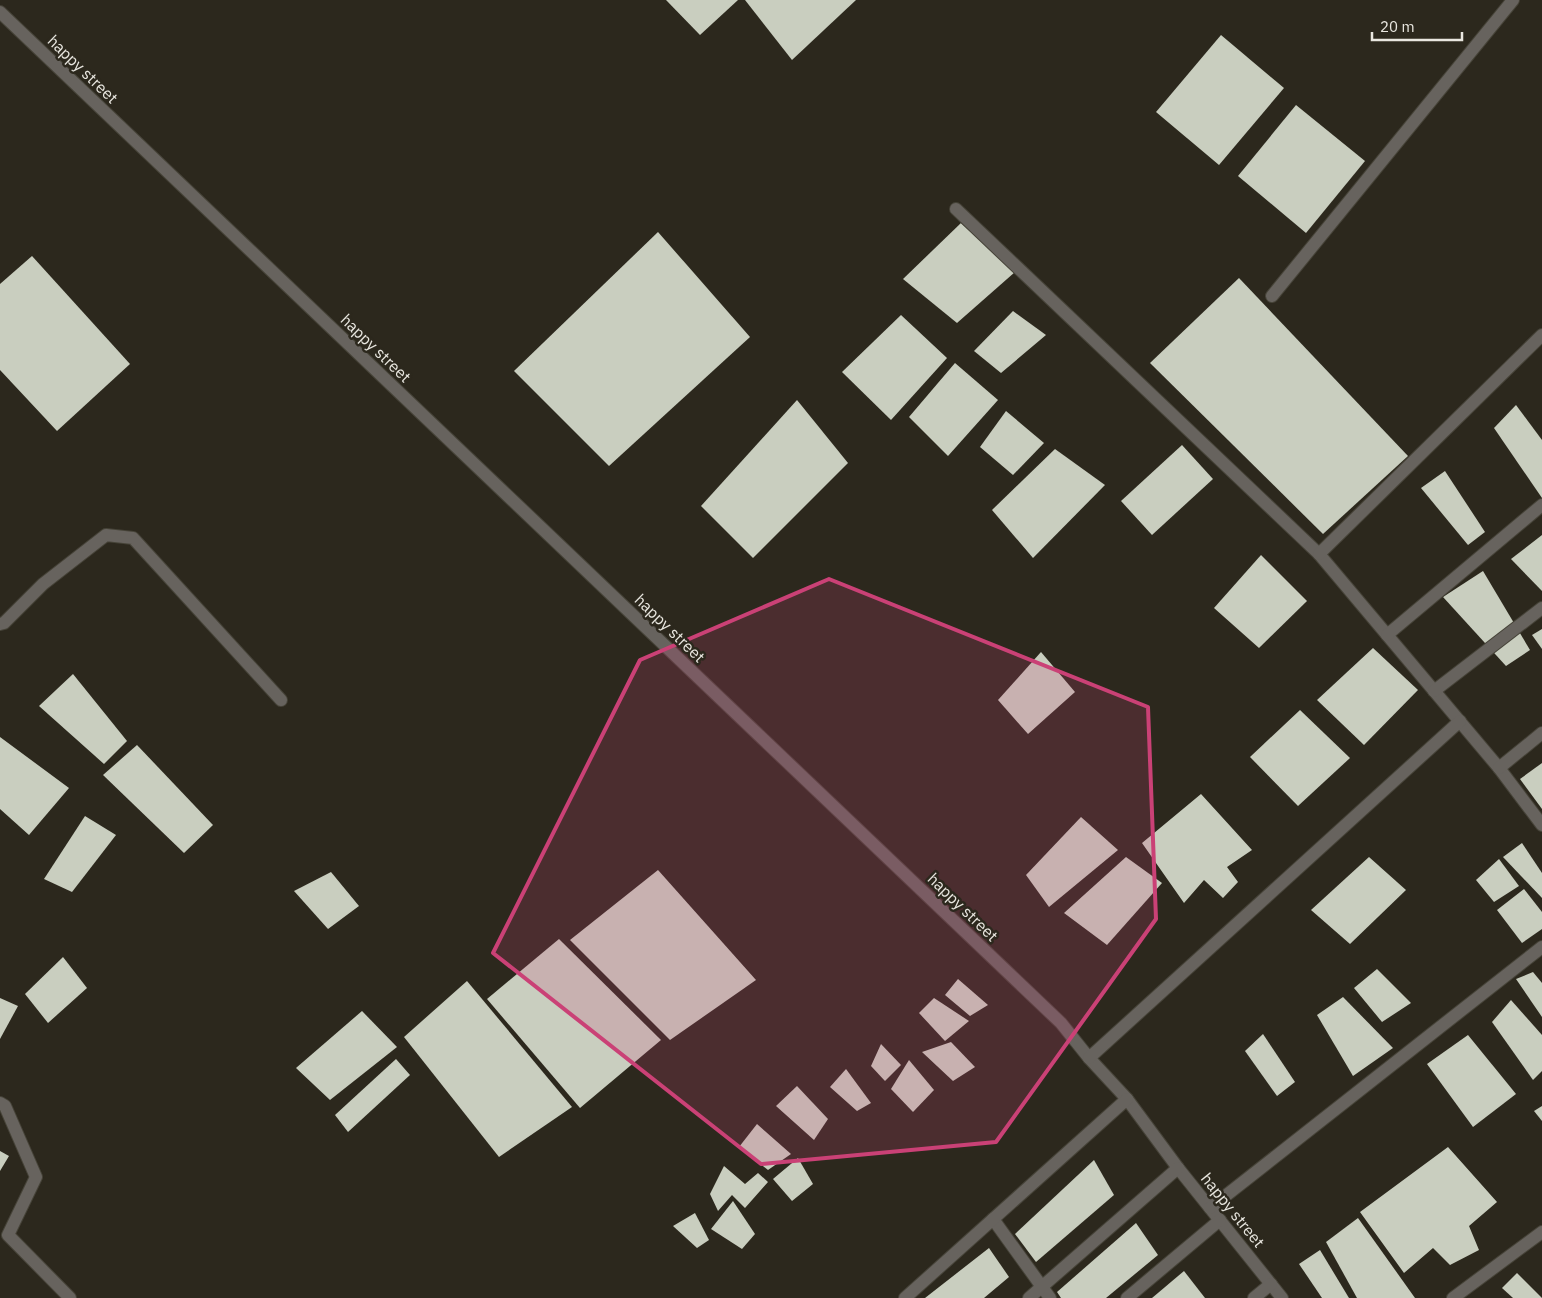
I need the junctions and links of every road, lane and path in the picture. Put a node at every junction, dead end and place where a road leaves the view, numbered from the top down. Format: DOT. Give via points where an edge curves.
graph roads {
  1 [pos="1513,0"];
  2 [pos="0,12"];
  3 [pos="956,209"];
  4 [pos="1272,296"];
  5 [pos="1542,335"];
  6 [pos="1542,505"];
  7 [pos="1319,554"];
  8 [pos="1542,608"];
  9 [pos="0,624"];
  10 [pos="1387,635"];
  11 [pos="1434,691"];
  12 [pos="281,700"];
  13 [pos="1460,721"];
  14 [pos="1542,733"];
  15 [pos="1500,768"];
  16 [pos="1542,826"];
  17 [pos="1542,947"];
  18 [pos="1089,1058"];
  19 [pos="1127,1099"];
  20 [pos="0,1103"];
  21 [pos="1178,1168"];
  22 [pos="1210,1208"];
  23 [pos="993,1218"];
  24 [pos="1220,1220"];
  25 [pos="1542,1232"];
  26 [pos="1271,1284"];
  27 [pos="1042,1287"];
  28 [pos="70,1298"];
  29 [pos="904,1298"];
  30 [pos="1029,1298"];
  31 [pos="1050,1298"];
  32 [pos="1127,1298"];
  33 [pos="1254,1298"];
  34 [pos="1282,1298"];
  35 [pos="1453,1298"];
  1 -- 4 [label="street"];
  2 -- 18 [label="street, happy street" via="1054,1016"];
  3 -- 7 [label="street"];
  5 -- 7 [label="street"];
  6 -- 10 [label="street"];
  7 -- 10 [label="street"];
  8 -- 11 [label="street"];
  9 -- 12 [label="street" via="43,584 106,535 133,538"];
  10 -- 11 [label="street"];
  11 -- 13 [label="street"];
  13 -- 15 [label="street"];
  13 -- 18 [label="street"];
  14 -- 15 [label="street"];
  15 -- 16 [label="street"];
  17 -- 22 [label="street"];
  18 -- 19 [label="street, happy street"];
  19 -- 21 [label="street, happy street"];
  19 -- 23 [label="street"];
  20 -- 28 [label="street" via="6,1106 36,1177 8,1235"];
  21 -- 22 [label="street, happy street"];
  21 -- 27 [label="street"];
  22 -- 24 [label="street, happy street"];
  23 -- 27 [label="street"];
  23 -- 29 [label="street"];
  24 -- 26 [label="street, happy street"];
  24 -- 32 [label="street"];
  25 -- 35 [label="street"];
  26 -- 33 [label="street"];
  26 -- 34 [label="street, happy street"];
  27 -- 30 [label="street"];
  27 -- 31 [label="street"];
}
